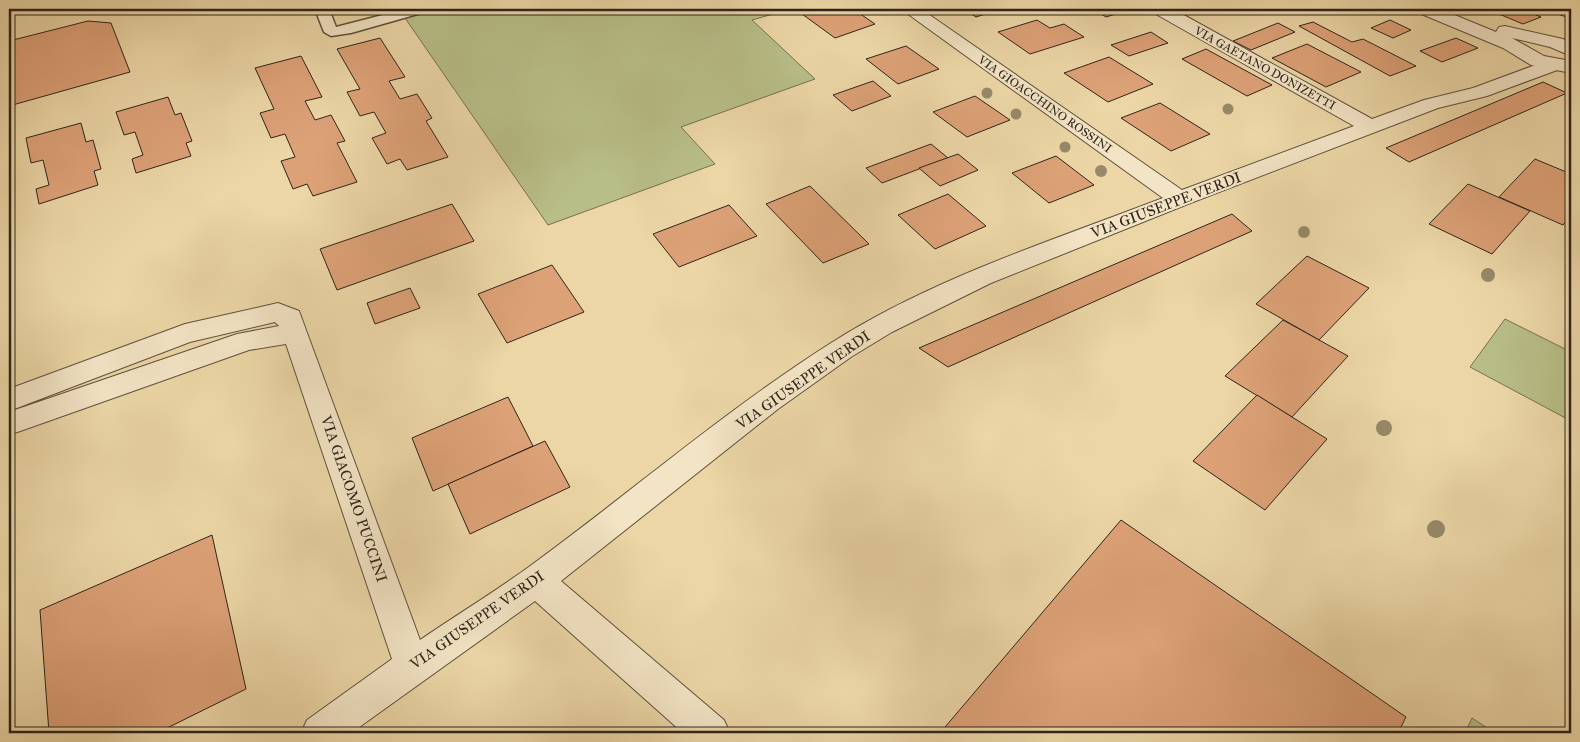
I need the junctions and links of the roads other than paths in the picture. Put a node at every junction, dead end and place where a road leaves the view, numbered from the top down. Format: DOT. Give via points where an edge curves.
graph roads {
  1 [pos="322,9"];
  2 [pos="420,9"];
  3 [pos="910,9"];
  4 [pos="1160,9"];
  5 [pos="1425,9"];
  6 [pos="1434,9"];
  7 [pos="1562,9"];
  8 [pos="1571,13"];
  9 [pos="1541,40"];
  10 [pos="1525,53"];
  11 [pos="1566,57"];
  12 [pos="1432,104"];
  13 [pos="1371,127"];
  14 [pos="1180,199"];
  15 [pos="295,333"];
  16 [pos="9,400"];
  17 [pos="9,424"];
  18 [pos="536,581"];
  19 [pos="412,666"];
  20 [pos="320,733"];
  21 [pos="711,733"];
  1 -- 2 [label="lane" via="331,32"];
  3 -- 14 [label="street, VIA GIOACCHINO ROSSINI"];
  4 -- 13 [label="street, VIA GAETANO DONIZETTI"];
  5 -- 10 [label="street"];
  6 -- 9 [label="street"];
  7 -- 8 [label="street"];
  9 -- 10 [label="street, VIA GIUSEPPE VERDI" via="1525,42 1522,46"];
  9 -- 11 [label="street"];
  10 -- 11 [label="street"];
  10 -- 12 [label="street, VIA GIUSEPPE VERDI"];
  11 -- 12 [label="street, VIA GIUSEPPE VERDI" via="1480,92"];
  12 -- 13 [label="street, VIA GIUSEPPE VERDI"];
  13 -- 14 [label="street, VIA GIUSEPPE VERDI"];
  14 -- 18 [label="street, VIA GIUSEPPE VERDI" via="982,277 891,321 841,350 768,401"];
  15 -- 16 [label="street, VIA GIACOMO PUCCINI" via="290,318 278,312 185,334"];
  15 -- 17 [label="street" via="246,341"];
  15 -- 19 [label="street, VIA GIACOMO PUCCINI"];
  18 -- 19 [label="street, VIA GIUSEPPE VERDI"];
  18 -- 21 [label="street"];
  19 -- 20 [label="street, VIA GIUSEPPE VERDI"];
}
